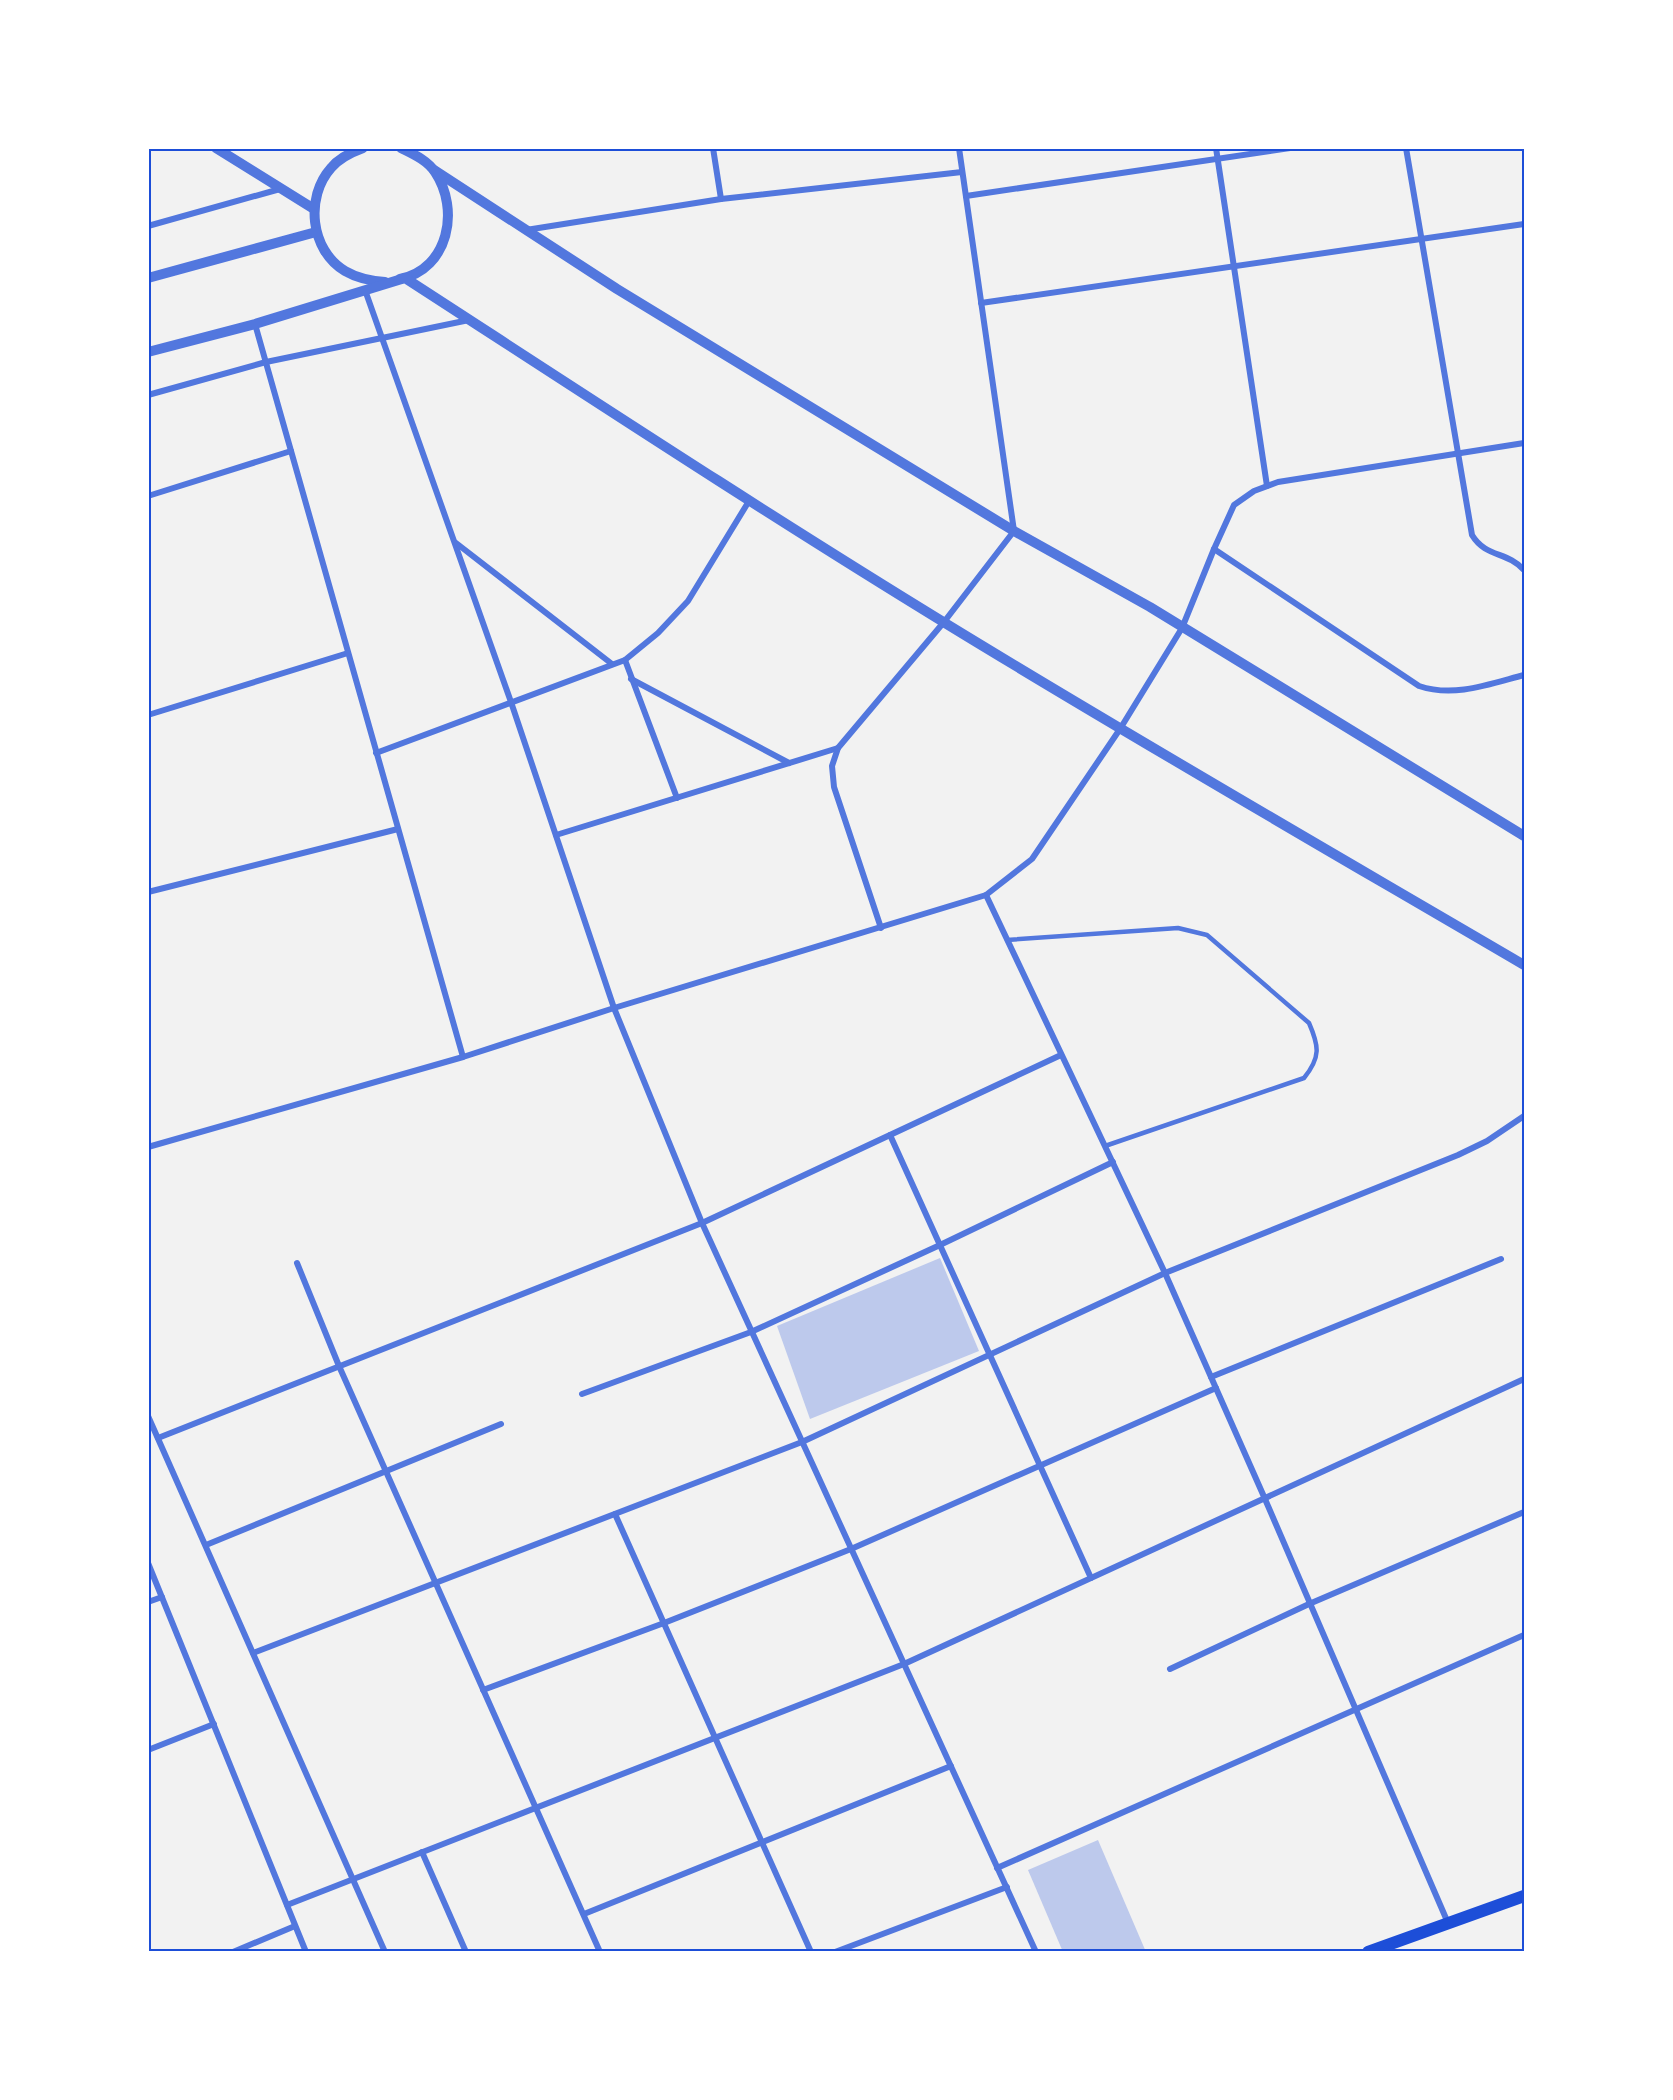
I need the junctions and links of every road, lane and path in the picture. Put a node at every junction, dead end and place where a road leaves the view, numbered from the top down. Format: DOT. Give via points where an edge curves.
graph roads {
  1 [pos="216,148"];
  2 [pos="401,148"];
  3 [pos="713,148"];
  4 [pos="959,148"];
  5 [pos="1216,148"];
  6 [pos="1290,148"];
  7 [pos="1407,148"];
  8 [pos="361,149"];
  9 [pos="1218,160"];
  10 [pos="434,170"];
  11 [pos="962,172"];
  12 [pos="281,189"];
  13 [pos="966,196"];
  14 [pos="721,199"];
  15 [pos="314,209"];
  16 [pos="1524,224"];
  17 [pos="148,226"];
  18 [pos="526,230"];
  19 [pos="316,232"];
  20 [pos="1422,239"];
  21 [pos="1234,266"];
  22 [pos="148,278"];
  23 [pos="405,278"];
  24 [pos="365,290"];
  25 [pos="981,303"];
  26 [pos="470,319"];
  27 [pos="255,324"];
  28 [pos="382,338"];
  29 [pos="148,352"];
  30 [pos="266,363"];
  31 [pos="148,395"];
  32 [pos="1524,443"];
  33 [pos="291,451"];
  34 [pos="1459,453"];
  35 [pos="1267,486"];
  36 [pos="148,496"];
  37 [pos="749,501"];
  38 [pos="1014,531"];
  39 [pos="454,542"];
  40 [pos="1214,549"];
  41 [pos="1524,570"];
  42 [pos="944,622"];
  43 [pos="1182,628"];
  44 [pos="348,653"];
  45 [pos="625,660"];
  46 [pos="612,664"];
  47 [pos="1524,675"];
  48 [pos="632,679"];
  49 [pos="511,702"];
  50 [pos="148,715"];
  51 [pos="1120,729"];
  52 [pos="838,748"];
  53 [pos="376,753"];
  54 [pos="789,763"];
  55 [pos="676,798"];
  56 [pos="398,829"];
  57 [pos="556,835"];
  58 [pos="1524,836"];
  59 [pos="148,891"];
  60 [pos="986,895"];
  61 [pos="881,928"];
  62 [pos="1007,940"];
  63 [pos="1524,965"];
  64 [pos="614,1008"];
  65 [pos="1061,1055"];
  66 [pos="463,1056"];
  67 [pos="1524,1116"];
  68 [pos="890,1135"];
  69 [pos="1105,1146"];
  70 [pos="148,1147"];
  71 [pos="1113,1162"];
  72 [pos="702,1223"];
  73 [pos="940,1245"];
  74 [pos="1501,1259"];
  75 [pos="297,1263"];
  76 [pos="1165,1273"];
  77 [pos="752,1332"];
  78 [pos="990,1354"];
  79 [pos="339,1366"];
  80 [pos="1211,1377"];
  81 [pos="1524,1379"];
  82 [pos="1216,1388"];
  83 [pos="582,1394"];
  84 [pos="148,1416"];
  85 [pos="501,1424"];
  86 [pos="158,1438"];
  87 [pos="802,1442"];
  88 [pos="1040,1466"];
  89 [pos="385,1472"];
  90 [pos="1265,1499"];
  91 [pos="1524,1512"];
  92 [pos="615,1514"];
  93 [pos="206,1545"];
  94 [pos="851,1549"];
  95 [pos="148,1563"];
  96 [pos="1091,1578"];
  97 [pos="435,1583"];
  98 [pos="162,1597"];
  99 [pos="148,1602"];
  100 [pos="1310,1604"];
  101 [pos="664,1623"];
  102 [pos="1524,1635"];
  103 [pos="253,1653"];
  104 [pos="904,1664"];
  105 [pos="1170,1669"];
  106 [pos="483,1690"];
  107 [pos="1355,1710"];
  108 [pos="214,1724"];
  109 [pos="715,1737"];
  110 [pos="148,1750"];
  111 [pos="951,1766"];
  112 [pos="536,1808"];
  113 [pos="762,1843"];
  114 [pos="422,1852"];
  115 [pos="997,1868"];
  116 [pos="353,1880"];
  117 [pos="1006,1887"];
  118 [pos="1524,1896"];
  119 [pos="287,1905"];
  120 [pos="584,1914"];
  121 [pos="1448,1923"];
  122 [pos="296,1926"];
  123 [pos="233,1952"];
  124 [pos="306,1952"];
  125 [pos="385,1952"];
  126 [pos="466,1952"];
  127 [pos="600,1952"];
  128 [pos="811,1952"];
  129 [pos="835,1952"];
  130 [pos="1036,1952"];
  131 [pos="1368,1952"];
  1 -- 12 [label="street"];
  2 -- 10 [label="street"];
  3 -- 14 [label="street"];
  4 -- 11 [label="street"];
  5 -- 9 [label="street"];
  6 -- 9 [label="street"];
  7 -- 20 [label="street"];
  8 -- 15 [label="street" via="332,167 319,186"];
  9 -- 13 [label="street"];
  9 -- 21 [label="street"];
  10 -- 18 [label="street"];
  10 -- 23 [label="street" via="445,189 447,231 439,251 424,267"];
  11 -- 13 [label="street"];
  11 -- 14 [label="street"];
  12 -- 15 [label="street"];
  12 -- 17 [label="street"];
  13 -- 25 [label="street"];
  14 -- 18 [label="street"];
  15 -- 19 [label="street"];
  16 -- 20 [label="street"];
  18 -- 38 [label="street"];
  19 -- 22 [label="street"];
  19 -- 23 [label="street" via="327,254 343,270 374,281"];
  20 -- 21 [label="street"];
  20 -- 34 [label="street"];
  21 -- 25 [label="street"];
  21 -- 35 [label="street"];
  23 -- 24 [label="street"];
  23 -- 26 [label="street"];
  24 -- 27 [label="street"];
  24 -- 28 [label="street"];
  25 -- 38 [label="street"];
  26 -- 28 [label="street"];
  26 -- 37 [label="street"];
  27 -- 29 [label="street"];
  27 -- 30 [label="street"];
  28 -- 30 [label="street"];
  28 -- 39 [label="street"];
  30 -- 31 [label="street"];
  30 -- 33 [label="street"];
  32 -- 34 [label="street"];
  33 -- 36 [label="street"];
  33 -- 44 [label="street"];
  34 -- 35 [label="street"];
  34 -- 41 [label="street" via="1472,535 1479,546 1517,561"];
  35 -- 40 [label="street" via="1234,505"];
  37 -- 42 [label="street"];
  37 -- 45 [label="street" via="688,601"];
  38 -- 42 [label="street"];
  38 -- 43 [label="street"];
  39 -- 46 [label="street"];
  39 -- 49 [label="street"];
  40 -- 43 [label="street"];
  40 -- 47 [label="street" via="1419,686 1446,692"];
  42 -- 51 [label="street"];
  42 -- 52 [label="street"];
  43 -- 51 [label="street"];
  43 -- 58 [label="street"];
  44 -- 50 [label="street"];
  44 -- 53 [label="street"];
  45 -- 46 [label="street"];
  45 -- 48 [label="street"];
  46 -- 49 [label="street"];
  48 -- 54 [label="street"];
  48 -- 55 [label="street"];
  49 -- 53 [label="street"];
  49 -- 57 [label="street"];
  51 -- 60 [label="street" via="1032,859"];
  51 -- 63 [label="street"];
  52 -- 54 [label="street"];
  52 -- 61 [label="street" via="832,766 834,787"];
  53 -- 56 [label="street"];
  54 -- 55 [label="street"];
  55 -- 57 [label="street"];
  56 -- 59 [label="street"];
  56 -- 66 [label="street"];
  57 -- 64 [label="street"];
  60 -- 61 [label="street"];
  60 -- 62 [label="street"];
  61 -- 64 [label="street"];
  62 -- 65 [label="street"];
  62 -- 69 [label="lane" via="1178,928 1207,935 1309,1023 1317,1042 1316,1064 1304,1078"];
  64 -- 66 [label="street"];
  64 -- 72 [label="street"];
  65 -- 68 [label="street"];
  65 -- 69 [label="street"];
  66 -- 70 [label="street"];
  67 -- 76 [label="street" via="1458,1155"];
  68 -- 72 [label="street"];
  68 -- 73 [label="street"];
  69 -- 71 [label="street"];
  71 -- 73 [label="street"];
  71 -- 76 [label="street"];
  72 -- 77 [label="street"];
  72 -- 79 [label="street"];
  73 -- 77 [label="street"];
  73 -- 78 [label="street"];
  74 -- 80 [label="street"];
  75 -- 79 [label="street"];
  76 -- 78 [label="street"];
  76 -- 80 [label="street"];
  77 -- 83 [label="street"];
  77 -- 87 [label="street"];
  78 -- 87 [label="street"];
  78 -- 88 [label="street"];
  79 -- 86 [label="street"];
  79 -- 89 [label="street"];
  80 -- 82 [label="street"];
  81 -- 90 [label="street"];
  82 -- 88 [label="street"];
  82 -- 90 [label="street"];
  84 -- 86 [label="street"];
  85 -- 89 [label="street"];
  86 -- 93 [label="street"];
  87 -- 92 [label="street"];
  87 -- 94 [label="street"];
  88 -- 94 [label="street"];
  88 -- 96 [label="street"];
  89 -- 93 [label="street"];
  89 -- 97 [label="street"];
  90 -- 96 [label="street"];
  90 -- 100 [label="street"];
  91 -- 100 [label="street"];
  92 -- 97 [label="street"];
  92 -- 101 [label="street"];
  93 -- 103 [label="street"];
  94 -- 101 [label="street"];
  94 -- 104 [label="street"];
  95 -- 98 [label="street"];
  96 -- 104 [label="street"];
  97 -- 103 [label="street"];
  97 -- 106 [label="street"];
  98 -- 99 [label="street"];
  98 -- 108 [label="street"];
  100 -- 105 [label="street"];
  100 -- 107 [label="street"];
  101 -- 106 [label="street"];
  101 -- 109 [label="street"];
  102 -- 107 [label="street"];
  103 -- 116 [label="street"];
  104 -- 109 [label="street"];
  104 -- 111 [label="street"];
  106 -- 112 [label="street"];
  107 -- 115 [label="street"];
  107 -- 121 [label="street"];
  108 -- 110 [label="street"];
  108 -- 119 [label="street"];
  109 -- 112 [label="street"];
  109 -- 113 [label="street"];
  111 -- 113 [label="street"];
  111 -- 115 [label="street"];
  112 -- 114 [label="street"];
  112 -- 120 [label="street"];
  113 -- 120 [label="street"];
  113 -- 128 [label="street"];
  114 -- 116 [label="street"];
  114 -- 126 [label="street"];
  115 -- 117 [label="street"];
  116 -- 119 [label="street"];
  116 -- 125 [label="street"];
  117 -- 129 [label="street"];
  117 -- 130 [label="street"];
  118 -- 121 [label="main road"];
  119 -- 122 [label="street"];
  120 -- 127 [label="street"];
  121 -- 131 [label="main road"];
  122 -- 123 [label="street"];
  122 -- 124 [label="street"];
}
